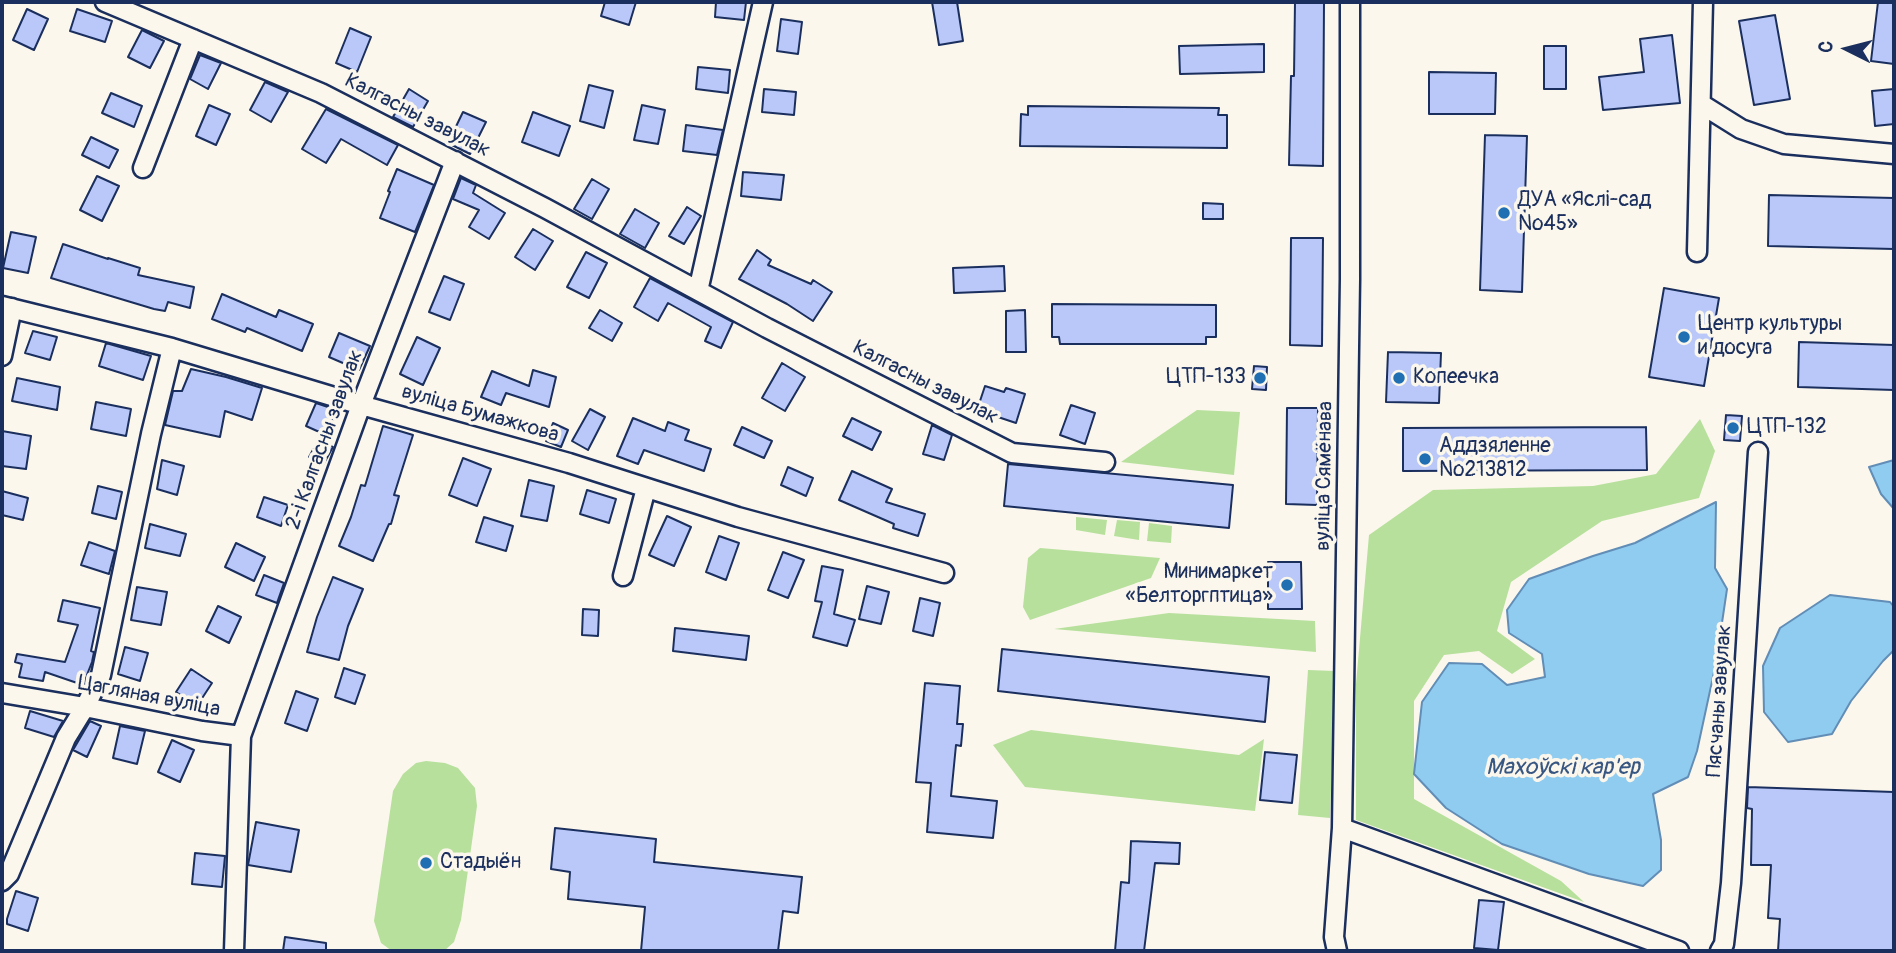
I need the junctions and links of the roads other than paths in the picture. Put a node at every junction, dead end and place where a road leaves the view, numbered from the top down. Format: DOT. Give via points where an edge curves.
graph roads {
  1 [pos="105,2"];
  2 [pos="764,2"];
  3 [pos="1350,2"];
  4 [pos="1703,2"];
  5 [pos="193,39"];
  6 [pos="1700,104"];
  7 [pos="1894,154"];
  8 [pos="455,162"];
  9 [pos="143,168"];
  10 [pos="1697,252"];
  11 [pos="698,291"];
  12 [pos="7,307"];
  13 [pos="172,348"];
  14 [pos="2,356"];
  15 [pos="361,405"];
  16 [pos="1758,452"];
  17 [pos="1105,462"];
  18 [pos="646,488"];
  19 [pos="944,573"];
  20 [pos="623,576"];
  21 [pos="2,694"];
  22 [pos="85,708"];
  23 [pos="241,736"];
  24 [pos="1342,828"];
  25 [pos="2,881"];
  26 [pos="233,951"];
  27 [pos="1337,951"];
  28 [pos="1679,951"];
  29 [pos="1720,951"];
  1 -- 5 [label="street, Калгасны завулак"];
  2 -- 11 [label="street"];
  3 -- 24 [label="street, вуліца Сямёнава"];
  4 -- 6 [label="street"];
  5 -- 8 [label="street, Калгасны завулак" via="321,93"];
  5 -- 9 [label="street"];
  6 -- 7 [label="street" via="1741,129 1784,144"];
  6 -- 10 [label="street"];
  8 -- 11 [label="street, Калгасны завулак"];
  8 -- 15 [label="street, 2-і Калгасны завулак"];
  11 -- 17 [label="street, Калгасны завулак" via="1012,453"];
  12 -- 13 [label="street, вуліца Бумажкова"];
  12 -- 14 [label="street"];
  13 -- 15 [label="street, вуліца Бумажкова"];
  13 -- 22 [label="street" via="101,675"];
  15 -- 18 [label="street, вуліца Бумажкова"];
  15 -- 23 [label="street, 2-і Калгасны завулак"];
  16 -- 29 [label="street, Пясчаны завулак" via="1731,883"];
  18 -- 19 [label="street, вуліца Бумажкова"];
  18 -- 20 [label="street"];
  21 -- 22 [label="street, Цагляная вуліца"];
  22 -- 23 [label="street, Цагляная вуліца"];
  22 -- 25 [label="street" via="66,738 9,874"];
  23 -- 26 [label="street, Цагляная вуліца"];
  24 -- 27 [label="street, вуліца Сямёнава" via="1334,937"];
  24 -- 28 [label="street"];
}
